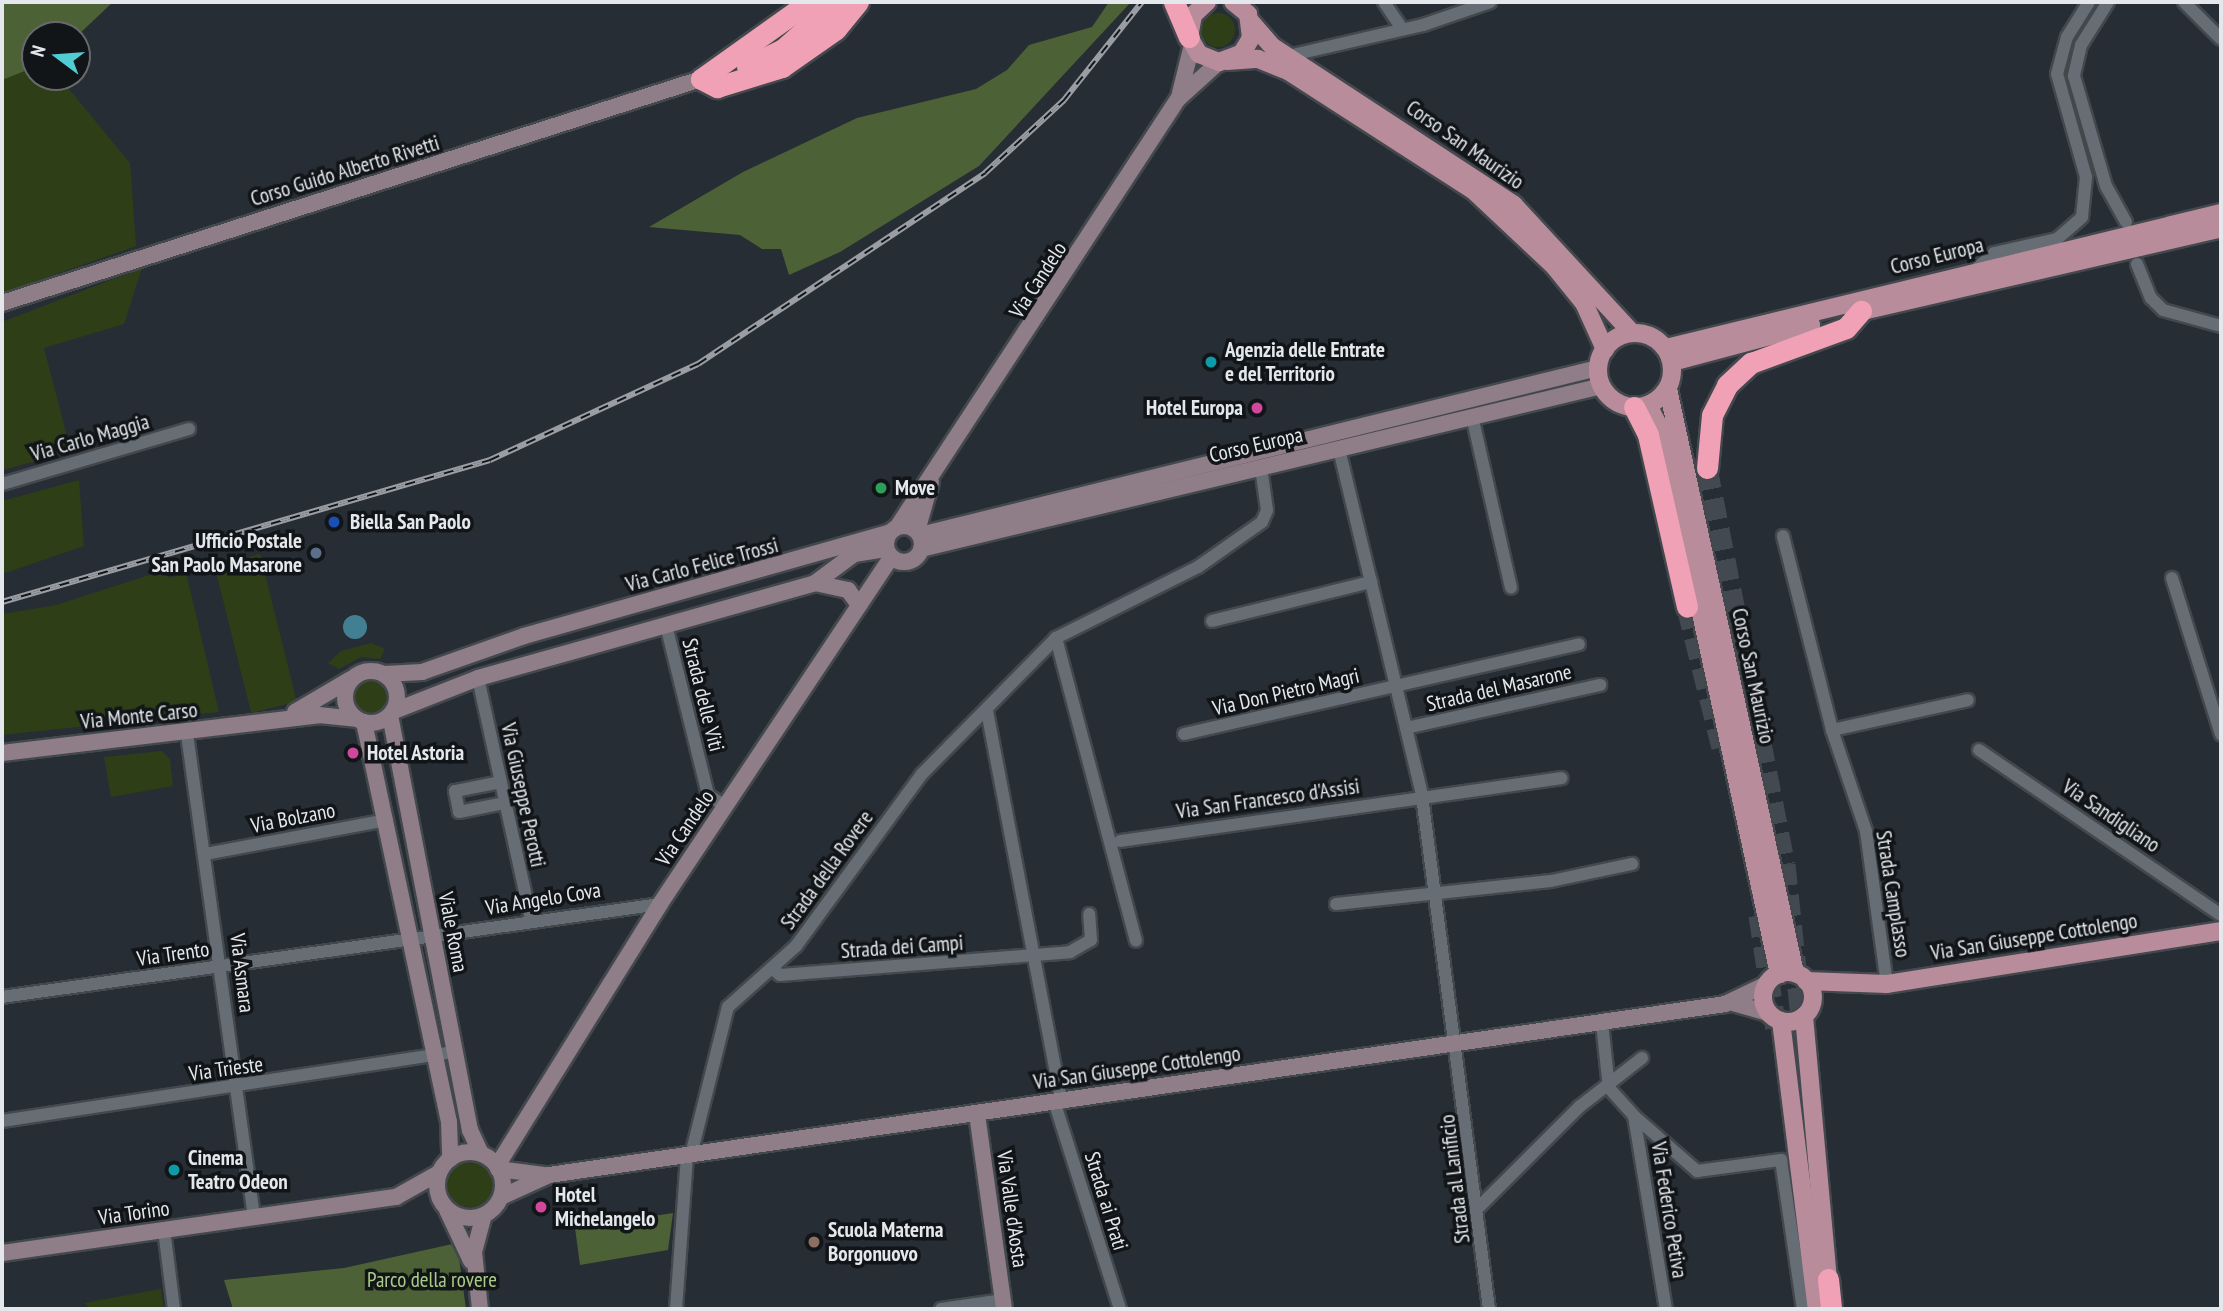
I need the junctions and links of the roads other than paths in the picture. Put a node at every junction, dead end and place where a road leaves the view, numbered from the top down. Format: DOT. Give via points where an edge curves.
graph roads {
  1 [pos="809,2"];
  2 [pos="836,2"];
  3 [pos="858,2"];
  4 [pos="1174,2"];
  5 [pos="1207,2"];
  6 [pos="1233,2"];
  7 [pos="1253,2"];
  8 [pos="1384,2"];
  9 [pos="1490,2"];
  10 [pos="2089,2"];
  11 [pos="2108,2"];
  12 [pos="2185,2"];
  13 [pos="1250,21"];
  14 [pos="1401,27"];
  15 [pos="2221,39"];
  16 [pos="1191,41"];
  17 [pos="1288,56"];
  18 [pos="1223,62"];
  19 [pos="701,79"];
  20 [pos="1178,99"];
  21 [pos="2221,213"];
  22 [pos="2126,222"];
  23 [pos="2221,228"];
  24 [pos="2137,264"];
  25 [pos="1978,267"];
  26 [pos="2,303"];
  27 [pos="1861,311"];
  28 [pos="2221,326"];
  29 [pos="1632,333"];
  30 [pos="1605,349"];
  31 [pos="1669,355"];
  32 [pos="1598,368"];
  33 [pos="1602,386"];
  34 [pos="1668,389"];
  35 [pos="1641,406"];
  36 [pos="1472,416"];
  37 [pos="189,429"];
  38 [pos="1339,449"];
  39 [pos="1261,468"];
  40 [pos="1707,468"];
  41 [pos="2,484"];
  42 [pos="931,490"];
  43 [pos="956,526"];
  44 [pos="1783,536"];
  45 [pos="919,538"];
  46 [pos="891,541"];
  47 [pos="2172,578"];
  48 [pos="1371,582"];
  49 [pos="815,583"];
  50 [pos="1511,588"];
  51 [pos="859,605"];
  52 [pos="1687,607"];
  53 [pos="1212,621"];
  54 [pos="666,625"];
  55 [pos="1056,638"];
  56 [pos="1579,644"];
  57 [pos="385,674"];
  58 [pos="354,677"];
  59 [pos="478,678"];
  60 [pos="1600,685"];
  61 [pos="1396,686"];
  62 [pos="1968,700"];
  63 [pos="987,711"];
  64 [pos="392,713"];
  65 [pos="280,719"];
  66 [pos="360,720"];
  67 [pos="1406,728"];
  68 [pos="1832,730"];
  69 [pos="187,734"];
  70 [pos="1184,734"];
  71 [pos="2221,734"];
  72 [pos="1979,750"];
  73 [pos="2,753"];
  74 [pos="1562,778"];
  75 [pos="501,782"];
  76 [pos="1422,796"];
  77 [pos="505,803"];
  78 [pos="725,806"];
  79 [pos="387,820"];
  80 [pos="1120,841"];
  81 [pos="205,854"];
  82 [pos="1632,864"];
  83 [pos="1438,895"];
  84 [pos="660,904"];
  85 [pos="1336,904"];
  86 [pos="1088,914"];
  87 [pos="2221,915"];
  88 [pos="531,920"];
  89 [pos="2221,931"];
  90 [pos="432,936"];
  91 [pos="410,938"];
  92 [pos="1136,941"];
  93 [pos="1036,956"];
  94 [pos="222,967"];
  95 [pos="773,969"];
  96 [pos="1787,978"];
  97 [pos="1887,984"];
  98 [pos="1854,987"];
  99 [pos="2,997"];
  100 [pos="1730,1003"];
  101 [pos="1808,1011"];
  102 [pos="1774,1017"];
  103 [pos="1602,1023"];
  104 [pos="1458,1044"];
  105 [pos="454,1052"];
  106 [pos="435,1056"];
  107 [pos="1642,1059"];
  108 [pos="236,1088"];
  109 [pos="1609,1088"];
  110 [pos="1058,1103"];
  111 [pos="977,1114"];
  112 [pos="1634,1116"];
  113 [pos="2,1121"];
  114 [pos="689,1155"];
  115 [pos="450,1159"];
  116 [pos="491,1161"];
  117 [pos="439,1173"];
  118 [pos="550,1175"];
  119 [pos="396,1196"];
  120 [pos="501,1197"];
  121 [pos="444,1206"];
  122 [pos="1478,1208"];
  123 [pos="484,1215"];
  124 [pos="254,1218"];
  125 [pos="164,1230"];
  126 [pos="2,1253"];
  127 [pos="474,1268"];
  128 [pos="1828,1279"];
  129 [pos="1004,1305"];
  130 [pos="174,1309"];
  131 [pos="480,1309"];
  132 [pos="676,1309"];
  133 [pos="941,1309"];
  134 [pos="1120,1309"];
  135 [pos="1489,1309"];
  136 [pos="1666,1309"];
  137 [pos="1803,1309"];
  138 [pos="1817,1309"];
  139 [pos="1831,1309"];
  140 [pos="1838,1309"];
  1 -- 19 [label="highway"];
  2 -- 19 [label="highway" via="783,49"];
  3 -- 19 [label="highway" via="836,29 782,67 717,87"];
  4 -- 16 [label="highway"];
  5 -- 16 [label="main road" via="1193,15"];
  6 -- 13 [label="main road, Corso San Maurizio"];
  7 -- 13 [label="street"];
  8 -- 14 [label="street"];
  9 -- 14 [label="street"];
  10 -- 25 [label="street" via="2067,37 2057,74 2087,184 2082,217 2057,239 1994,253"];
  11 -- 22 [label="street" via="2081,45 2074,76 2106,186"];
  12 -- 15 [label="street"];
  13 -- 17 [label="main road, Corso San Maurizio" via="1262,39"];
  13 -- 18 [label="main road" via="1247,46"];
  14 -- 17 [label="street"];
  16 -- 18 [label="main road"];
  16 -- 20 [label="street, Via Candelo"];
  17 -- 29 [label="main road, Corso San Maurizio" via="1514,205"];
  18 -- 20 [label="street, Via Candelo"];
  18 -- 30 [label="main road, Corso San Maurizio" via="1258,59 1288,71 1474,191 1555,266 1584,303"];
  19 -- 26 [label="street, Corso Guido Alberto Rivetti"];
  20 -- 42 [label="street, Via Candelo"];
  21 -- 25 [label="main road, Corso Europa"];
  23 -- 27 [label="main road, Corso Europa"];
  24 -- 28 [label="street" via="2163,310"];
  25 -- 31 [label="main road, Corso Europa"];
  27 -- 31 [label="main road, Corso Europa"];
  27 -- 40 [label="highway" via="1846,328 1751,363 1727,385 1712,415"];
  29 -- 30 [label="main road"];
  29 -- 31 [label="main road"];
  30 -- 32 [label="main road"];
  31 -- 34 [label="main road"];
  32 -- 33 [label="main road"];
  32 -- 43 [label="street, Corso Europa"];
  33 -- 35 [label="main road" via="1615,401"];
  33 -- 36 [label="street, Corso Europa"];
  34 -- 35 [label="main road"];
  34 -- 96 [label="main road, Corso San Maurizio"];
  35 -- 52 [label="highway"];
  35 -- 96 [label="main road, Corso San Maurizio" via="1662,433"];
  36 -- 38 [label="street, Corso Europa"];
  36 -- 50 [label="street"];
  37 -- 41 [label="street, Via Carlo Maggia"];
  38 -- 39 [label="street, Corso Europa"];
  38 -- 48 [label="street, Strada del Masarone"];
  39 -- 45 [label="street, Corso Europa"];
  39 -- 55 [label="street, Strada della Rovere" via="1267,510 1262,522 1198,567"];
  42 -- 43 [label="street"];
  42 -- 45 [label="street, Via Candelo"];
  42 -- 46 [label="street, Via Candelo"];
  43 -- 45 [label="street, Corso Europa"];
  44 -- 68 [label="street, Strada Camplasso"];
  45 -- 46 [label="street"];
  45 -- 46 [label="street" via="911,561"];
  46 -- 49 [label="street" via="854,554"];
  46 -- 51 [label="street, Via Candelo"];
  46 -- 57 [label="street, Via Carlo Felice Trossi" via="524,636 422,672"];
  47 -- 71 [label="street"];
  48 -- 53 [label="street"];
  48 -- 61 [label="street, Strada del Masarone"];
  49 -- 51 [label="street" via="848,590"];
  49 -- 54 [label="street"];
  51 -- 78 [label="street, Via Candelo"];
  54 -- 59 [label="street"];
  54 -- 78 [label="street, Strada delle Viti" via="708,795"];
  55 -- 63 [label="street, Strada della Rovere"];
  55 -- 92 [label="street"];
  56 -- 61 [label="street, Strada del Masarone"];
  57 -- 58 [label="street" via="369,671"];
  57 -- 64 [label="street" via="397,691"];
  58 -- 65 [label="street, Via Monte Carso"];
  58 -- 66 [label="street" via="345,698"];
  59 -- 64 [label="street"];
  59 -- 75 [label="street, Via Giuseppe Perotti"];
  60 -- 67 [label="street, Strada del Masarone"];
  61 -- 67 [label="street, Strada del Masarone"];
  61 -- 70 [label="street, Via Don Pietro Magri"];
  62 -- 68 [label="street"];
  63 -- 93 [label="street"];
  63 -- 95 [label="street, Strada della Rovere" via="922,774"];
  64 -- 66 [label="street"];
  64 -- 90 [label="street, Viale Roma"];
  65 -- 66 [label="street, Via Monte Carso"];
  65 -- 69 [label="street, Via Monte Carso"];
  66 -- 79 [label="street, Viale Roma"];
  67 -- 76 [label="street, Strada del Masarone"];
  68 -- 97 [label="street, Strada Camplasso" via="1866,831"];
  69 -- 73 [label="street, Via Monte Carso"];
  69 -- 81 [label="street, Via Asmara"];
  72 -- 87 [label="street, Via Sandigliano"];
  74 -- 76 [label="street"];
  75 -- 77 [label="street, Via Giuseppe Perotti"];
  75 -- 77 [label="street" via="455,791 459,812"];
  76 -- 80 [label="street, Via San Francesco d'Assisi"];
  76 -- 83 [label="street, Strada del Masarone"];
  77 -- 88 [label="street, Via Giuseppe Perotti"];
  78 -- 84 [label="street, Via Candelo"];
  79 -- 81 [label="street, Via Bolzano"];
  79 -- 91 [label="street, Viale Roma"];
  81 -- 94 [label="street, Via Asmara"];
  82 -- 83 [label="street"];
  83 -- 85 [label="street"];
  83 -- 104 [label="street, Strada del Masarone"];
  84 -- 88 [label="street, Via Angelo Cova"];
  84 -- 116 [label="street, Via Candelo" via="519,1125"];
  86 -- 93 [label="street, Strada dei Campi" via="1091,940 1084,949"];
  88 -- 90 [label="street, Via Angelo Cova"];
  89 -- 97 [label="main road, Via San Giuseppe Cottolengo"];
  90 -- 91 [label="street, Via Trento"];
  90 -- 105 [label="street, Viale Roma"];
  91 -- 94 [label="street, Via Trento"];
  91 -- 106 [label="street, Viale Roma"];
  93 -- 95 [label="street, Strada dei Campi" via="780,975"];
  93 -- 110 [label="street"];
  94 -- 99 [label="street, Via Trento"];
  94 -- 108 [label="street, Via Asmara"];
  95 -- 114 [label="street, Strada della Rovere" via="728,1007"];
  96 -- 98 [label="main road, Via San Giuseppe Cottolengo"];
  96 -- 100 [label="street, Via San Giuseppe Cottolengo"];
  96 -- 101 [label="main road"];
  96 -- 102 [label="main road"];
  97 -- 98 [label="main road, Via San Giuseppe Cottolengo"];
  98 -- 101 [label="main road, Via San Giuseppe Cottolengo"];
  100 -- 102 [label="street, Via San Giuseppe Cottolengo"];
  100 -- 103 [label="street, Via San Giuseppe Cottolengo"];
  101 -- 102 [label="main road, Via San Giuseppe Cottolengo"];
  101 -- 128 [label="main road"];
  102 -- 138 [label="main road"];
  103 -- 104 [label="street, Via San Giuseppe Cottolengo"];
  103 -- 109 [label="street"];
  104 -- 110 [label="street, Via San Giuseppe Cottolengo"];
  104 -- 122 [label="street, Strada al Lanificio"];
  105 -- 106 [label="street, Via Trieste"];
  105 -- 116 [label="street, Viale Roma" via="470,1130"];
  106 -- 108 [label="street, Via Trieste"];
  106 -- 115 [label="street, Viale Roma"];
  107 -- 109 [label="street"];
  108 -- 113 [label="street, Via Trieste"];
  108 -- 124 [label="street, Via Asmara"];
  109 -- 112 [label="street, Via Federico Petiva"];
  109 -- 122 [label="street" via="1579,1107"];
  110 -- 111 [label="street, Via San Giuseppe Cottolengo"];
  110 -- 134 [label="street, Strada ai Prati"];
  111 -- 114 [label="street, Via San Giuseppe Cottolengo"];
  111 -- 129 [label="street, Via Valle d'Aosta"];
  112 -- 136 [label="street, Via Federico Petiva"];
  112 -- 137 [label="street, Via Federico Petiva" via="1697,1171 1781,1160"];
  114 -- 118 [label="street, Via San Giuseppe Cottolengo"];
  114 -- 132 [label="street, Strada della Rovere"];
  115 -- 116 [label="street"];
  115 -- 117 [label="street"];
  116 -- 118 [label="street, Via San Giuseppe Cottolengo"];
  116 -- 120 [label="street"];
  117 -- 119 [label="street, Via Torino"];
  117 -- 121 [label="street"];
  118 -- 120 [label="street, Via San Giuseppe Cottolengo"];
  119 -- 121 [label="street, Via Torino"];
  119 -- 124 [label="street, Via Torino"];
  120 -- 123 [label="street"];
  121 -- 123 [label="street" via="465,1218"];
  121 -- 127 [label="street"];
  122 -- 135 [label="street, Strada al Lanificio"];
  123 -- 127 [label="street"];
  124 -- 125 [label="street, Via Torino"];
  125 -- 126 [label="street, Via Torino"];
  125 -- 130 [label="street"];
  127 -- 131 [label="street"];
  128 -- 139 [label="highway"];
  128 -- 140 [label="street"];
  129 -- 133 [label="street"];
}
